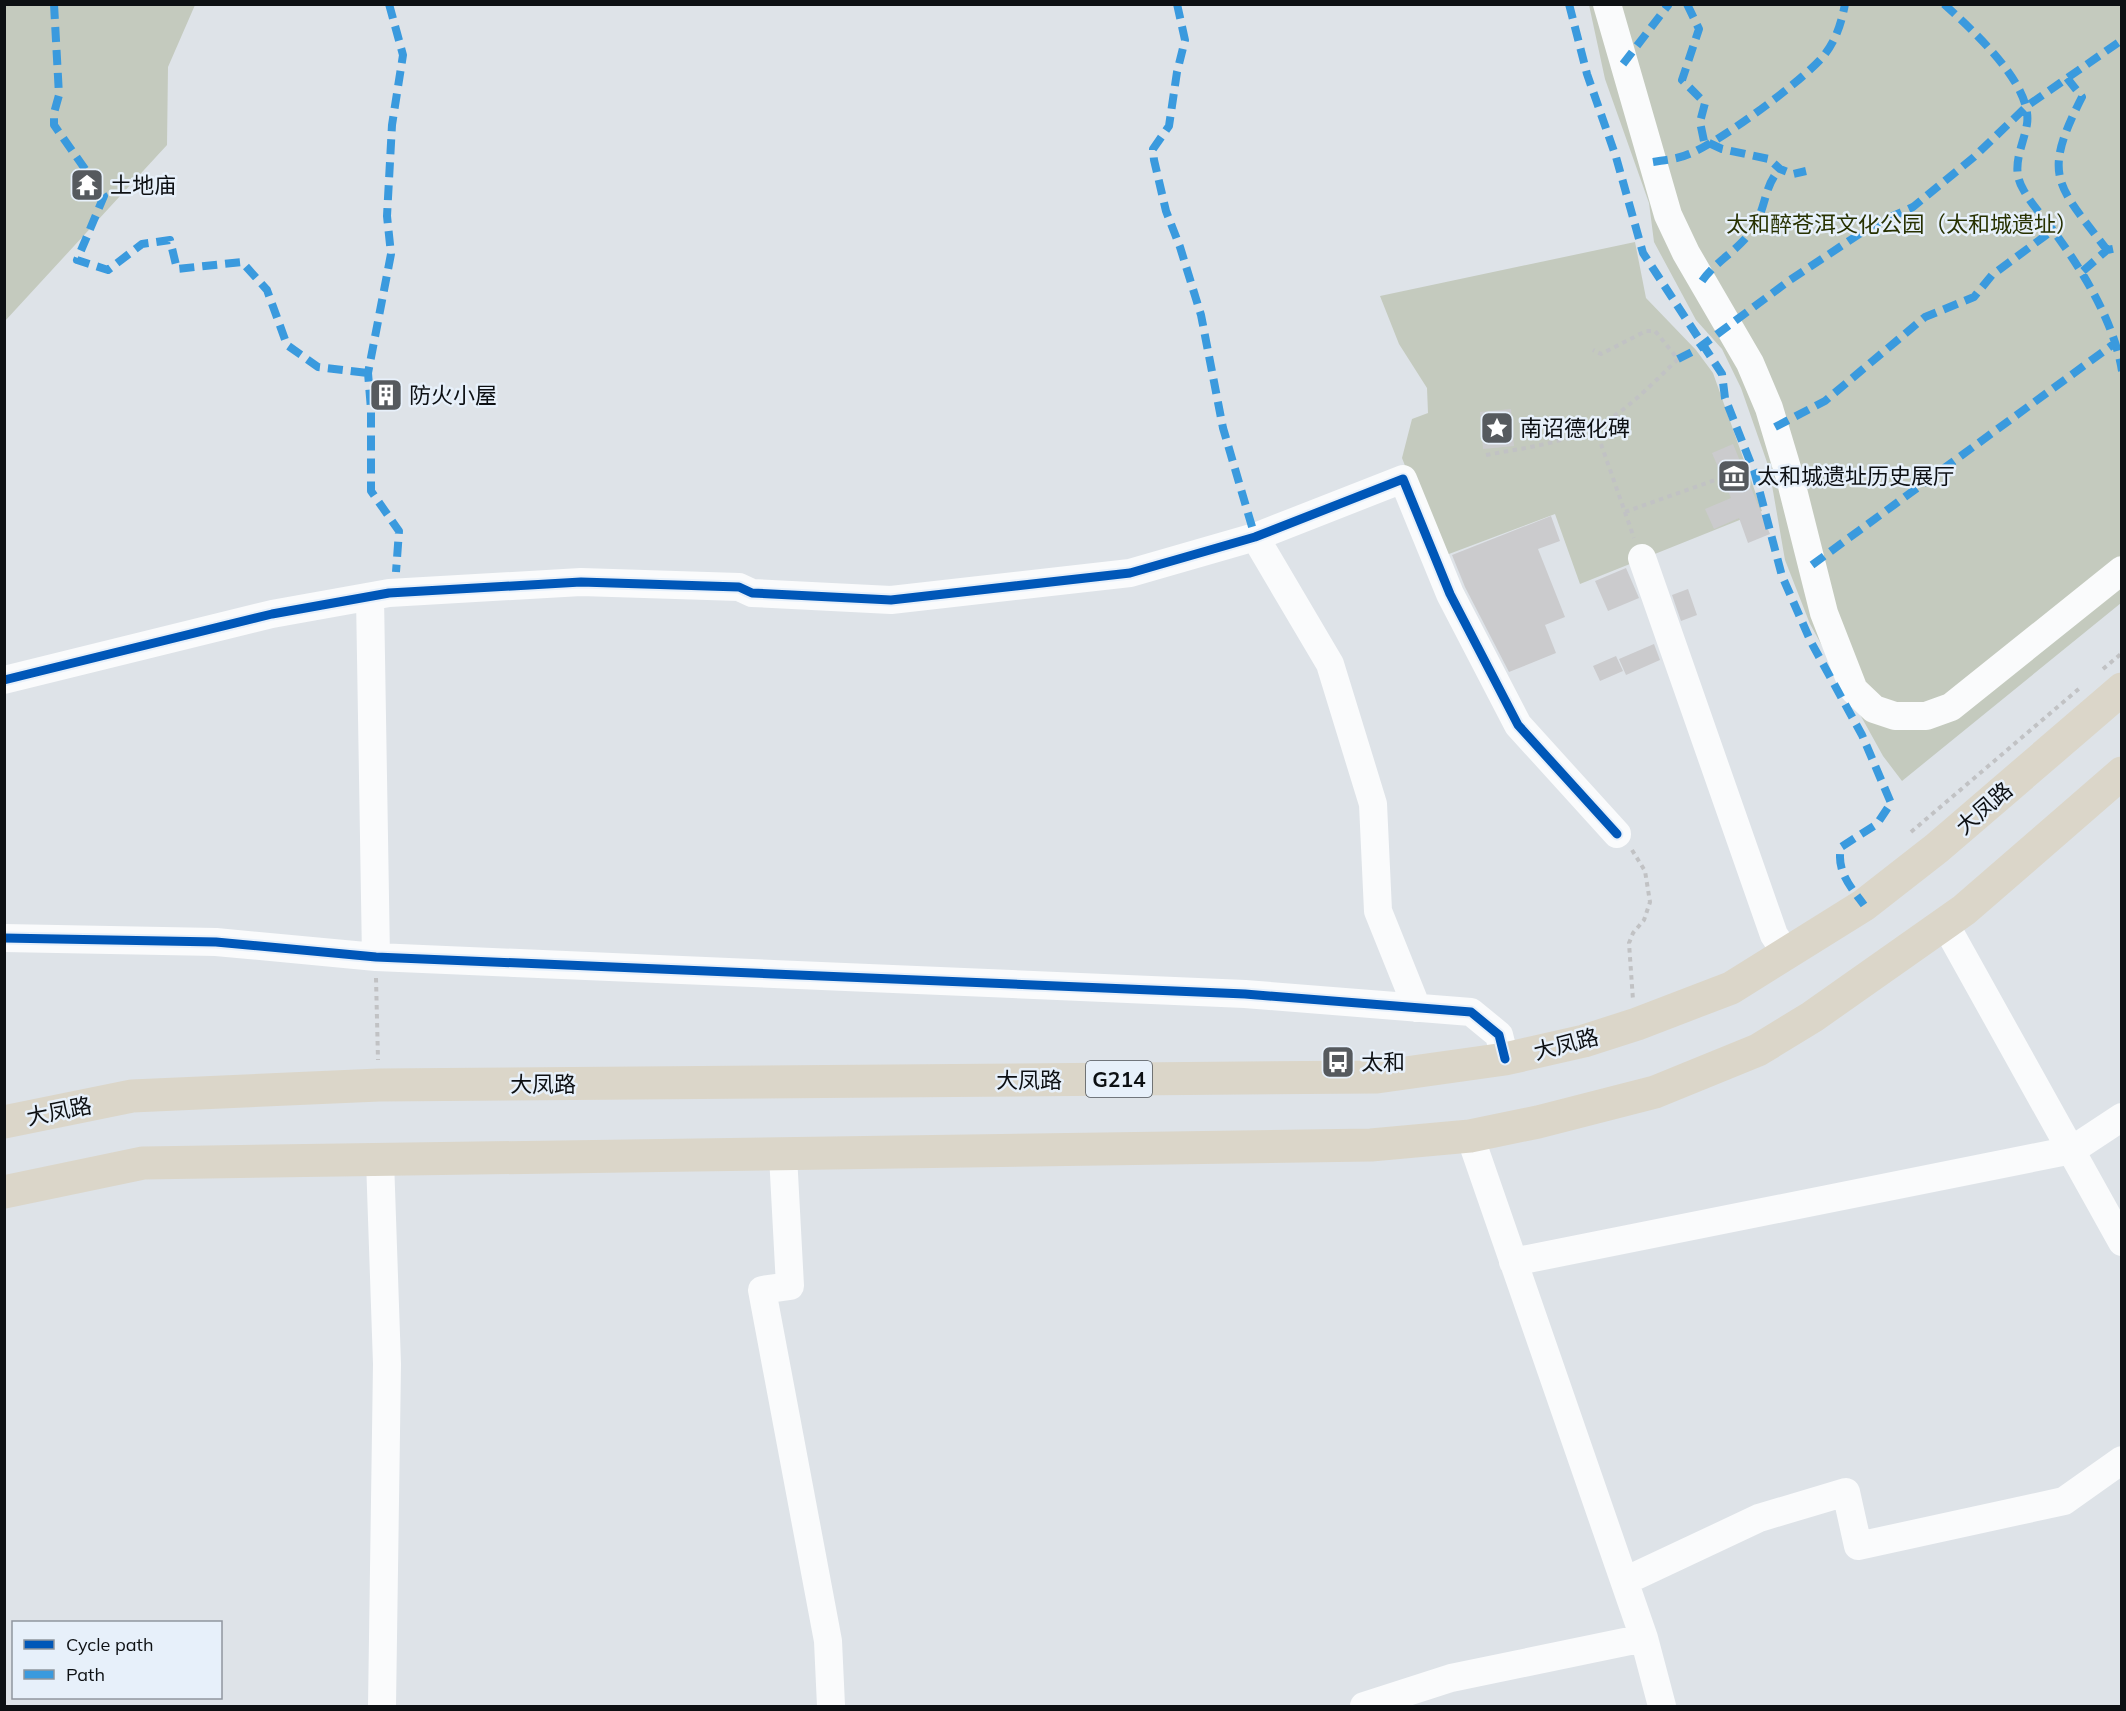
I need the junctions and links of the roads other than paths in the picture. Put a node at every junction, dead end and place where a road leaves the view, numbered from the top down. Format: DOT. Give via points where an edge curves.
graph roads {
  1 [pos="1607,4"];
  2 [pos="1255,537"];
  3 [pos="1642,558"];
  4 [pos="2121,570"];
  5 [pos="385,587"];
  6 [pos="4,680"];
  7 [pos="2108,682"];
  8 [pos="2121,773"];
  9 [pos="1617,834"];
  10 [pos="1945,924"];
  11 [pos="4,938"];
  12 [pos="1787,954"];
  13 [pos="376,957"];
  14 [pos="1416,1008"];
  15 [pos="1504,1059"];
  16 [pos="2121,1117"];
  17 [pos="4,1122"];
  18 [pos="1470,1136"];
  19 [pos="2072,1150"];
  20 [pos="783,1155"];
  21 [pos="380,1160"];
  22 [pos="4,1192"];
  23 [pos="2121,1242"];
  24 [pos="1514,1262"];
  25 [pos="2121,1460"];
  26 [pos="1625,1581"];
  27 [pos="1644,1638"];
  28 [pos="382,1707"];
  29 [pos="831,1707"];
  30 [pos="1364,1707"];
  31 [pos="1662,1707"];
  1 -- 4 [label="street" via="1668,215 1750,363 1769,408 1824,613 1858,695 1874,709 1895,716 1926,716 1951,707"];
  2 -- 5 [label="street" via="1130,573 891,600 752,593 739,587 655,583"];
  2 -- 9 [label="street" via="1403,479 1450,594 1518,725"];
  2 -- 14 [label="street" via="1330,664 1373,804 1378,911"];
  3 -- 12 [label="street" via="1774,935"];
  5 -- 6 [label="street"];
  5 -- 13 [label="street"];
  7 -- 12 [label="highway, 大凤路 / G214" via="1937,848 1864,905"];
  8 -- 10 [label="highway"];
  10 -- 18 [label="highway" via="1758,1050 1655,1092"];
  10 -- 19 [label="street"];
  11 -- 13 [label="street" via="216,942"];
  12 -- 15 [label="highway, 大凤路 / G214" via="1731,988 1637,1024"];
  13 -- 14 [label="street" via="1233,993"];
  14 -- 15 [label="street" via="1471,1012 1498,1035"];
  15 -- 17 [label="highway, 大凤路 / G214" via="1377,1077 379,1085 132,1096"];
  16 -- 19 [label="street"];
  18 -- 20 [label="highway" via="1371,1145"];
  18 -- 24 [label="street"];
  19 -- 23 [label="street"];
  19 -- 24 [label="street"];
  20 -- 21 [label="highway"];
  20 -- 29 [label="street" via="790,1286 762,1290 828,1641"];
  21 -- 22 [label="highway" via="143,1163"];
  21 -- 28 [label="street" via="387,1364"];
  24 -- 26 [label="street"];
  25 -- 26 [label="street" via="2064,1501 1858,1546 1846,1492 1759,1518"];
  26 -- 27 [label="street"];
  27 -- 30 [label="street" via="1451,1678"];
  27 -- 31 [label="street"];
}
